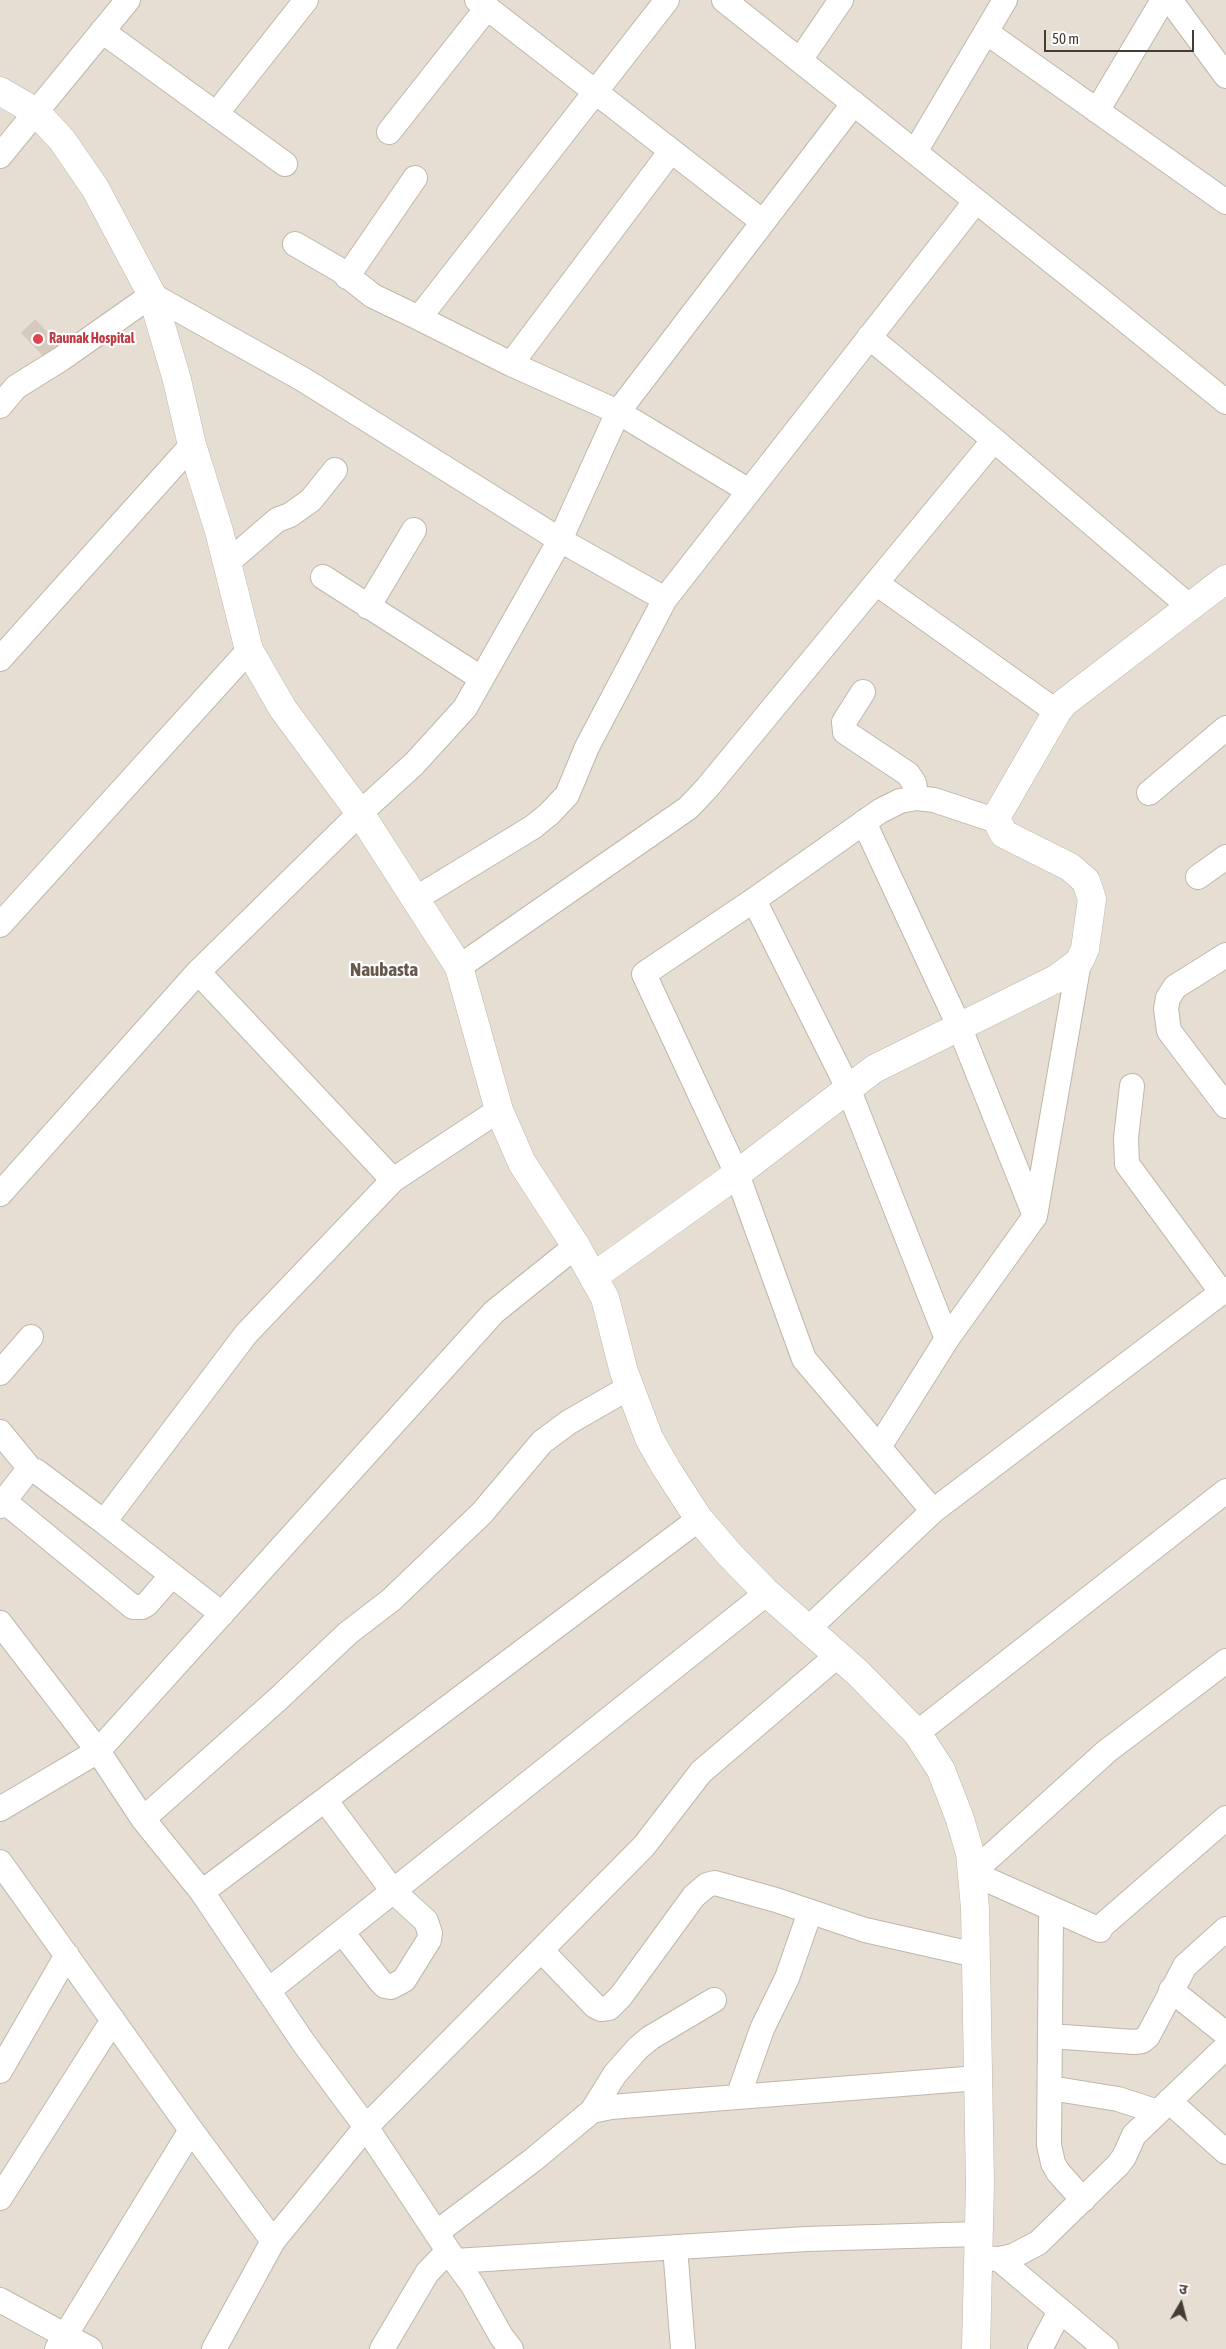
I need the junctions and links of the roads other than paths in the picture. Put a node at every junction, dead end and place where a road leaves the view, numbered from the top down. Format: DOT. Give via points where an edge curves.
graph roads {
  1 [pos="128,0"];
  2 [pos="306,0"];
  3 [pos="667,0"];
  4 [pos="724,0"];
  5 [pos="841,0"];
  6 [pos="1005,0"];
  7 [pos="1163,0"];
  8 [pos="1170,0"];
  9 [pos="482,4"];
  10 [pos="102,31"];
  11 [pos="986,32"];
  12 [pos="800,60"];
  13 [pos="1226,76"];
  14 [pos="0,91"];
  15 [pos="594,91"];
  16 [pos="854,103"];
  17 [pos="1097,110"];
  18 [pos="36,112"];
  19 [pos="216,114"];
  20 [pos="389,132"];
  21 [pos="671,151"];
  22 [pos="915,152"];
  23 [pos="0,156"];
  24 [pos="286,164"];
  25 [pos="415,178"];
  26 [pos="976,201"];
  27 [pos="1226,201"];
  28 [pos="763,222"];
  29 [pos="295,244"];
  30 [pos="347,277"];
  31 [pos="152,295"];
  32 [pos="419,318"];
  33 [pos="869,337"];
  34 [pos="511,364"];
  35 [pos="1217,380"];
  36 [pos="1226,402"];
  37 [pos="0,406"];
  38 [pos="618,412"];
  39 [pos="994,440"];
  40 [pos="192,445"];
  41 [pos="334,470"];
  42 [pos="749,491"];
  43 [pos="414,530"];
  44 [pos="560,540"];
  45 [pos="227,563"];
  46 [pos="323,577"];
  47 [pos="1226,579"];
  48 [pos="876,584"];
  49 [pos="665,599"];
  50 [pos="368,607"];
  51 [pos="1190,607"];
  52 [pos="249,650"];
  53 [pos="0,660"];
  54 [pos="481,678"];
  55 [pos="863,692"];
  56 [pos="1057,712"];
  57 [pos="1226,728"];
  58 [pos="1149,793"];
  59 [pos="917,798"];
  60 [pos="360,812"];
  61 [pos="996,820"];
  62 [pos="864,822"];
  63 [pos="1226,857"];
  64 [pos="1198,877"];
  65 [pos="415,899"];
  66 [pos="754,900"];
  67 [pos="0,925"];
  68 [pos="1226,955"];
  69 [pos="1079,962"];
  70 [pos="459,967"];
  71 [pos="198,972"];
  72 [pos="959,1026"];
  73 [pos="1132,1086"];
  74 [pos="848,1088"];
  75 [pos="1226,1106"];
  76 [pos="498,1110"];
  77 [pos="737,1174"];
  78 [pos="393,1180"];
  79 [pos="0,1194"];
  80 [pos="1035,1216"];
  81 [pos="576,1246"];
  82 [pos="593,1277"];
  83 [pos="1224,1291"];
  84 [pos="31,1337"];
  85 [pos="947,1339"];
  86 [pos="0,1373"];
  87 [pos="630,1388"];
  88 [pos="0,1432"];
  89 [pos="879,1447"];
  90 [pos="32,1471"];
  91 [pos="1226,1491"];
  92 [pos="2,1504"];
  93 [pos="933,1511"];
  94 [pos="699,1519"];
  95 [pos="104,1522"];
  96 [pos="172,1574"];
  97 [pos="767,1593"];
  98 [pos="222,1614"];
  99 [pos="808,1629"];
  100 [pos="4,1637"];
  101 [pos="838,1655"];
  102 [pos="1226,1661"];
  103 [pos="916,1733"];
  104 [pos="98,1751"];
  105 [pos="325,1800"];
  106 [pos="0,1809"];
  107 [pos="1226,1818"];
  108 [pos="143,1819"];
  109 [pos="0,1862"];
  110 [pos="972,1873"];
  111 [pos="393,1891"];
  112 [pos="202,1892"];
  113 [pos="810,1912"];
  114 [pos="1051,1915"];
  115 [pos="1226,1929"];
  116 [pos="342,1932"];
  117 [pos="540,1950"];
  118 [pos="67,1955"];
  119 [pos="976,1956"];
  120 [pos="270,1990"];
  121 [pos="1171,1990"];
  122 [pos="714,2000"];
  123 [pos="114,2020"];
  124 [pos="1226,2034"];
  125 [pos="1050,2036"];
  126 [pos="7,2044"];
  127 [pos="1226,2047"];
  128 [pos="0,2072"];
  129 [pos="978,2078"];
  130 [pos="1050,2088"];
  131 [pos="738,2097"];
  132 [pos="1163,2106"];
  133 [pos="592,2111"];
  134 [pos="366,2127"];
  135 [pos="191,2130"];
  136 [pos="1226,2152"];
  137 [pos="0,2198"];
  138 [pos="1083,2200"];
  139 [pos="273,2241"];
  140 [pos="675,2247"];
  141 [pos="446,2248"];
  142 [pos="985,2250"];
  143 [pos="0,2300"];
  144 [pos="1060,2312"];
  145 [pos="61,2342"];
  146 [pos="90,2349"];
  147 [pos="214,2349"];
  148 [pos="382,2349"];
  149 [pos="511,2349"];
  150 [pos="683,2349"];
  151 [pos="976,2349"];
  152 [pos="1040,2349"];
  153 [pos="1106,2349"];
  1 -- 10 [label="street"];
  2 -- 19 [label="street"];
  3 -- 15 [label="street"];
  4 -- 12 [label="street"];
  5 -- 12 [label="street"];
  6 -- 11 [label="street"];
  7 -- 17 [label="street"];
  8 -- 13 [label="street"];
  9 -- 15 [label="street"];
  9 -- 20 [label="street"];
  10 -- 18 [label="street"];
  10 -- 19 [label="street"];
  11 -- 17 [label="street"];
  11 -- 22 [label="street"];
  12 -- 16 [label="street"];
  14 -- 18 [label="street"];
  15 -- 21 [label="street"];
  15 -- 32 [label="street"];
  16 -- 22 [label="street"];
  16 -- 28 [label="street"];
  17 -- 27 [label="street"];
  18 -- 23 [label="street"];
  18 -- 31 [label="street" via="62,140 95,188"];
  19 -- 24 [label="street"];
  21 -- 28 [label="street"];
  21 -- 34 [label="street"];
  22 -- 26 [label="street"];
  25 -- 30 [label="street"];
  26 -- 33 [label="street"];
  26 -- 35 [label="street"];
  28 -- 38 [label="street"];
  29 -- 30 [label="street"];
  30 -- 32 [label="street" via="373,296"];
  31 -- 37 [label="street" via="16,387"];
  31 -- 40 [label="street"];
  31 -- 44 [label="street" via="304,380"];
  32 -- 34 [label="street"];
  33 -- 39 [label="street"];
  33 -- 42 [label="street"];
  34 -- 38 [label="street"];
  35 -- 36 [label="street"];
  38 -- 42 [label="street"];
  38 -- 44 [label="street"];
  39 -- 48 [label="street"];
  39 -- 51 [label="street"];
  40 -- 45 [label="street"];
  40 -- 53 [label="street"];
  41 -- 45 [label="street" via="311,500 277,520"];
  42 -- 49 [label="street"];
  43 -- 50 [label="street"];
  44 -- 49 [label="street"];
  44 -- 54 [label="street"];
  45 -- 52 [label="street"];
  46 -- 50 [label="street"];
  47 -- 51 [label="street"];
  48 -- 56 [label="street"];
  48 -- 70 [label="street" via="688,808"];
  49 -- 65 [label="street" via="586,747 567,795 533,827"];
  50 -- 54 [label="street"];
  51 -- 56 [label="street" via="1064,702"];
  52 -- 60 [label="street" via="283,709"];
  52 -- 67 [label="street"];
  54 -- 60 [label="street" via="459,715 414,764"];
  55 -- 59 [label="street" via="844,722 845,732 908,774"];
  56 -- 61 [label="street"];
  57 -- 58 [label="street"];
  59 -- 61 [label="street" via="934,800"];
  59 -- 62 [label="street" via="900,801"];
  60 -- 65 [label="street"];
  60 -- 71 [label="street"];
  61 -- 69 [label="street" via="1004,834 1070,867 1086,881 1092,899 1086,949"];
  62 -- 66 [label="street"];
  62 -- 72 [label="street"];
  63 -- 64 [label="street"];
  65 -- 70 [label="street"];
  66 -- 74 [label="street"];
  66 -- 77 [label="street" via="644,974"];
  68 -- 75 [label="street" via="1175,987 1166,1009 1169,1031"];
  69 -- 72 [label="street" via="1056,979"];
  69 -- 80 [label="street"];
  70 -- 76 [label="street"];
  71 -- 78 [label="street"];
  71 -- 79 [label="street"];
  72 -- 74 [label="street" via="874,1069"];
  72 -- 80 [label="street"];
  73 -- 83 [label="street" via="1126,1138 1127,1164"];
  74 -- 77 [label="street"];
  74 -- 85 [label="street"];
  76 -- 78 [label="street"];
  76 -- 81 [label="street" via="522,1163"];
  77 -- 82 [label="street"];
  77 -- 89 [label="street" via="804,1359"];
  78 -- 95 [label="street" via="246,1334"];
  80 -- 85 [label="street"];
  81 -- 82 [label="street"];
  81 -- 98 [label="street" via="494,1312"];
  82 -- 87 [label="street" via="605,1298"];
  83 -- 93 [label="street"];
  84 -- 86 [label="street"];
  85 -- 89 [label="street"];
  87 -- 94 [label="street" via="649,1438"];
  87 -- 108 [label="street" via="569,1422 542,1442 482,1513 391,1600 348,1633 278,1700"];
  88 -- 90 [label="street"];
  89 -- 93 [label="street"];
  90 -- 92 [label="street" via="22,1477"];
  90 -- 95 [label="street" via="44,1476"];
  91 -- 103 [label="street"];
  92 -- 96 [label="street" via="133,1607 147,1604"];
  93 -- 99 [label="street"];
  94 -- 97 [label="street"];
  94 -- 105 [label="street"];
  95 -- 96 [label="street"];
  96 -- 98 [label="street"];
  97 -- 99 [label="street"];
  97 -- 111 [label="street"];
  98 -- 104 [label="street"];
  99 -- 101 [label="street"];
  100 -- 104 [label="street"];
  101 -- 103 [label="street"];
  101 -- 117 [label="street" via="701,1772 644,1846"];
  102 -- 110 [label="street" via="1107,1751"];
  103 -- 110 [label="street" via="941,1770 960,1819"];
  104 -- 106 [label="street"];
  104 -- 108 [label="street"];
  105 -- 111 [label="street"];
  105 -- 112 [label="street"];
  107 -- 110 [label="street" via="1101,1928"];
  108 -- 112 [label="street"];
  109 -- 118 [label="street"];
  110 -- 119 [label="street"];
  111 -- 116 [label="street"];
  111 -- 116 [label="street" via="426,1921 430,1933 430,1940 404,1980 391,1987 385,1986"];
  112 -- 120 [label="street"];
  113 -- 117 [label="street" via="733,1887 715,1883 707,1885 694,1896 617,2001 605,2009 594,2006"];
  113 -- 119 [label="street" via="865,1930"];
  113 -- 131 [label="street" via="787,1978 762,2029"];
  114 -- 125 [label="street"];
  115 -- 121 [label="street" via="1185,1966"];
  116 -- 120 [label="street"];
  117 -- 134 [label="street"];
  118 -- 123 [label="street"];
  118 -- 126 [label="street"];
  119 -- 129 [label="street"];
  120 -- 134 [label="street" via="303,2042"];
  121 -- 124 [label="street"];
  121 -- 125 [label="street" via="1148,2036 1142,2041"];
  122 -- 133 [label="street" via="638,2048 615,2074"];
  123 -- 135 [label="street"];
  123 -- 137 [label="street"];
  125 -- 130 [label="street"];
  126 -- 128 [label="street"];
  127 -- 132 [label="street"];
  129 -- 131 [label="street"];
  129 -- 142 [label="street"];
  130 -- 132 [label="street"];
  130 -- 138 [label="street" via="1050,2156 1058,2172"];
  131 -- 133 [label="street"];
  132 -- 136 [label="street"];
  132 -- 138 [label="street" via="1134,2135 1118,2165"];
  133 -- 141 [label="street" via="534,2160"];
  134 -- 139 [label="street"];
  134 -- 141 [label="street"];
  135 -- 139 [label="street"];
  135 -- 145 [label="street"];
  138 -- 142 [label="street" via="1038,2244 1026,2251"];
  139 -- 147 [label="street"];
  140 -- 141 [label="street"];
  140 -- 142 [label="street" via="806,2239"];
  140 -- 150 [label="street"];
  141 -- 148 [label="street" via="427,2273"];
  141 -- 149 [label="street"];
  142 -- 144 [label="street"];
  142 -- 151 [label="street"];
  143 -- 145 [label="street"];
  144 -- 152 [label="street"];
  144 -- 153 [label="street"];
  145 -- 146 [label="street"];
}
